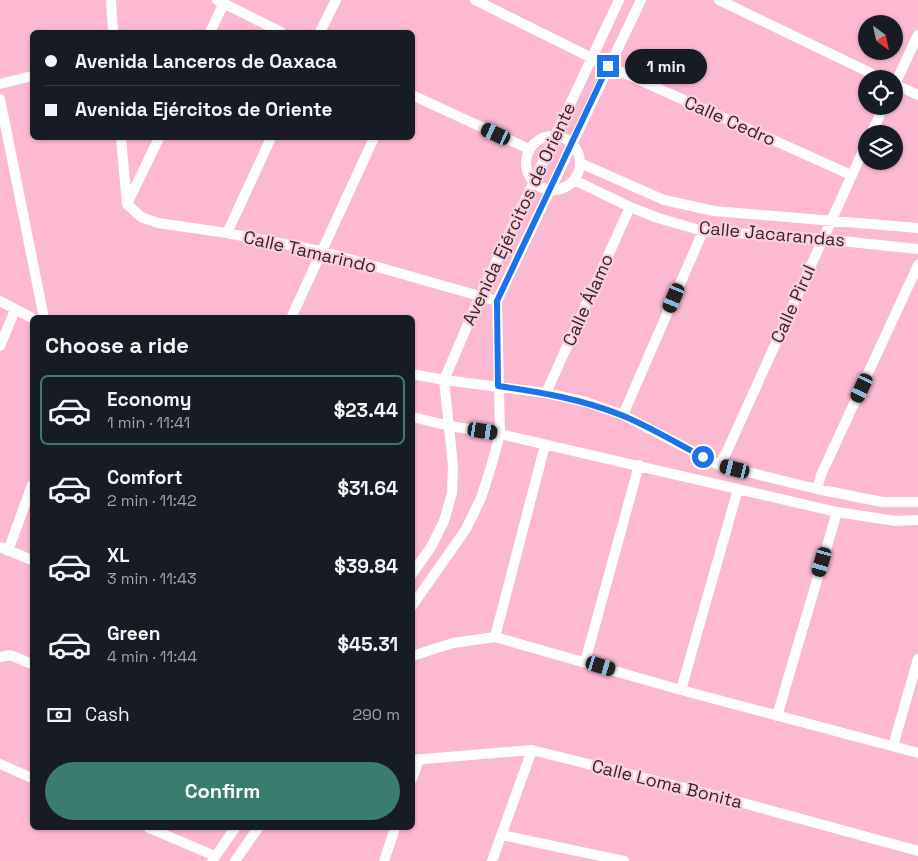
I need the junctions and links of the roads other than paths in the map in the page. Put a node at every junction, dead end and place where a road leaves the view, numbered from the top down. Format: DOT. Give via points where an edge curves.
graph roads {
  1 [pos="111,0"];
  2 [pos="336,0"];
  3 [pos="475,0"];
  4 [pos="619,0"];
  5 [pos="641,0"];
  6 [pos="719,0"];
  7 [pos="220,2"];
  8 [pos="113,30"];
  9 [pos="211,30"];
  10 [pos="277,30"];
  11 [pos="321,30"];
  12 [pos="918,35"];
  13 [pos="591,57"];
  14 [pos="608,66"];
  15 [pos="865,70"];
  16 [pos="901,70"];
  17 [pos="30,76"];
  18 [pos="0,84"];
  19 [pos="903,89"];
  20 [pos="918,95"];
  21 [pos="415,96"];
  22 [pos="0,99"];
  23 [pos="554,136"];
  24 [pos="120,140"];
  25 [pos="158,140"];
  26 [pos="270,140"];
  27 [pos="373,140"];
  28 [pos="572,144"];
  29 [pos="530,149"];
  30 [pos="858,161"];
  31 [pos="580,163"];
  32 [pos="851,175"];
  33 [pos="574,180"];
  34 [pos="533,182"];
  35 [pos="550,190"];
  36 [pos="664,200"];
  37 [pos="127,204"];
  38 [pos="630,207"];
  39 [pos="658,218"];
  40 [pos="831,220"];
  41 [pos="918,228"];
  42 [pos="703,231"];
  43 [pos="227,233"];
  44 [pos="822,238"];
  45 [pos="918,249"];
  46 [pos="321,251"];
  47 [pos="918,265"];
  48 [pos="480,296"];
  49 [pos="0,301"];
  50 [pos="497,301"];
  51 [pos="15,310"];
  52 [pos="43,315"];
  53 [pos="291,315"];
  54 [pos="30,317"];
  55 [pos="0,346"];
  56 [pos="415,375"];
  57 [pos="444,380"];
  58 [pos="498,386"];
  59 [pos="546,393"];
  60 [pos="622,415"];
  61 [pos="415,418"];
  62 [pos="450,426"];
  63 [pos="500,434"];
  64 [pos="545,445"];
  65 [pos="639,465"];
  66 [pos="719,465"];
  67 [pos="738,489"];
  68 [pos="817,489"];
  69 [pos="30,490"];
  70 [pos="918,502"];
  71 [pos="837,512"];
  72 [pos="918,520"];
  73 [pos="4,549"];
  74 [pos="30,559"];
  75 [pos="415,570"];
  76 [pos="415,602"];
  77 [pos="495,637"];
  78 [pos="415,655"];
  79 [pos="0,658"];
  80 [pos="918,659"];
  81 [pos="585,662"];
  82 [pos="30,663"];
  83 [pos="681,690"];
  84 [pos="777,716"];
  85 [pos="893,746"];
  86 [pos="532,750"];
  87 [pos="918,753"];
  88 [pos="416,760"];
  89 [pos="0,764"];
  90 [pos="30,777"];
  91 [pos="152,830"];
  92 [pos="234,830"];
  93 [pos="257,830"];
  94 [pos="395,830"];
  95 [pos="502,834"];
  96 [pos="918,851"];
  97 [pos="578,856"];
  98 [pos="213,859"];
  99 [pos="234,861"];
  100 [pos="384,861"];
  101 [pos="492,861"];
  102 [pos="624,861"];
  1 -- 8 [label="street"];
  2 -- 11 [label="street"];
  3 -- 13 [label="street, Calle Cedro"];
  4 -- 13 [label="street, Avenida Ejércitos de Oriente"];
  5 -- 14 [label="street, Avenida Ejércitos de Oriente"];
  6 -- 15 [label="street"];
  7 -- 9 [label="street"];
  7 -- 10 [label="street"];
  12 -- 16 [label="street"];
  13 -- 14 [label="street, Calle Cedro"];
  13 -- 23 [label="street, Avenida Ejércitos de Oriente"];
  14 -- 28 [label="street, Avenida Ejércitos de Oriente"];
  14 -- 32 [label="street, Calle Cedro"];
  17 -- 18 [label="street"];
  19 -- 20 [label="street"];
  21 -- 29 [label="street"];
  22 -- 52 [label="street"];
  23 -- 28 [label="street"];
  23 -- 29 [label="street" via="543,138"];
  23 -- 34 [label="street, Avenida Ejércitos de Oriente"];
  24 -- 37 [label="street"];
  25 -- 37 [label="street"];
  26 -- 43 [label="street"];
  27 -- 46 [label="street"];
  28 -- 31 [label="street"];
  28 -- 35 [label="street, Avenida Ejércitos de Oriente"];
  29 -- 34 [label="street" via="526,163"];
  30 -- 32 [label="street, Calle Pirul"];
  31 -- 33 [label="street"];
  31 -- 36 [label="street, Calle Jacarandas"];
  32 -- 40 [label="street, Calle Pirul"];
  33 -- 35 [label="street" via="564,188"];
  33 -- 38 [label="street, Calle Jacarandas"];
  34 -- 35 [label="street"];
  34 -- 48 [label="street, Avenida Ejércitos de Oriente"];
  35 -- 50 [label="street, Avenida Ejércitos de Oriente"];
  36 -- 39 [label="street"];
  36 -- 40 [label="street, Calle Jacarandas" via="714,211"];
  37 -- 43 [label="street, Calle Tamarindo" via="141,217 158,223"];
  38 -- 39 [label="street, Calle Jacarandas"];
  38 -- 59 [label="street, Calle Álamo"];
  39 -- 42 [label="street, Calle Jacarandas"];
  40 -- 41 [label="street, Calle Jacarandas"];
  40 -- 44 [label="street, Calle Pirul"];
  42 -- 44 [label="street, Calle Jacarandas"];
  42 -- 60 [label="street"];
  43 -- 46 [label="street, Calle Tamarindo"];
  44 -- 45 [label="street, Calle Jacarandas"];
  44 -- 66 [label="street, Calle Pirul"];
  46 -- 48 [label="street, Calle Tamarindo"];
  46 -- 53 [label="street"];
  47 -- 68 [label="street"];
  48 -- 50 [label="street, Calle Tamarindo"];
  48 -- 57 [label="street, Avenida Ejércitos de Oriente"];
  49 -- 51 [label="street"];
  50 -- 58 [label="street, Avenida Ejércitos de Oriente"];
  51 -- 54 [label="street"];
  51 -- 55 [label="street"];
  56 -- 57 [label="street"];
  57 -- 58 [label="street"];
  57 -- 62 [label="street"];
  58 -- 59 [label="street"];
  58 -- 63 [label="street, Avenida Ejércitos de Oriente"];
  59 -- 60 [label="street"];
  60 -- 66 [label="street"];
  61 -- 62 [label="street"];
  62 -- 63 [label="street"];
  62 -- 75 [label="street" via="452,493 444,521"];
  63 -- 64 [label="street"];
  63 -- 76 [label="street, Avenida Ejércitos de Oriente" via="481,498 466,529"];
  64 -- 65 [label="street"];
  64 -- 77 [label="street"];
  65 -- 67 [label="street"];
  65 -- 81 [label="street"];
  66 -- 68 [label="street"];
  67 -- 71 [label="street"];
  67 -- 83 [label="street"];
  68 -- 70 [label="street" via="882,502"];
  69 -- 73 [label="street"];
  71 -- 72 [label="street" via="896,521"];
  71 -- 84 [label="street"];
  73 -- 74 [label="street"];
  77 -- 78 [label="street"];
  77 -- 81 [label="street"];
  79 -- 82 [label="street" via="10,655"];
  80 -- 85 [label="street"];
  81 -- 83 [label="street"];
  83 -- 84 [label="street"];
  84 -- 85 [label="street"];
  85 -- 87 [label="street"];
  86 -- 88 [label="street, Calle Loma Bonita"];
  86 -- 95 [label="street"];
  86 -- 96 [label="street, Calle Loma Bonita"];
  89 -- 90 [label="street"];
  91 -- 98 [label="street"];
  92 -- 98 [label="street"];
  93 -- 99 [label="street"];
  94 -- 100 [label="street"];
  95 -- 97 [label="street"];
  95 -- 101 [label="street"];
  97 -- 102 [label="street"];
}
